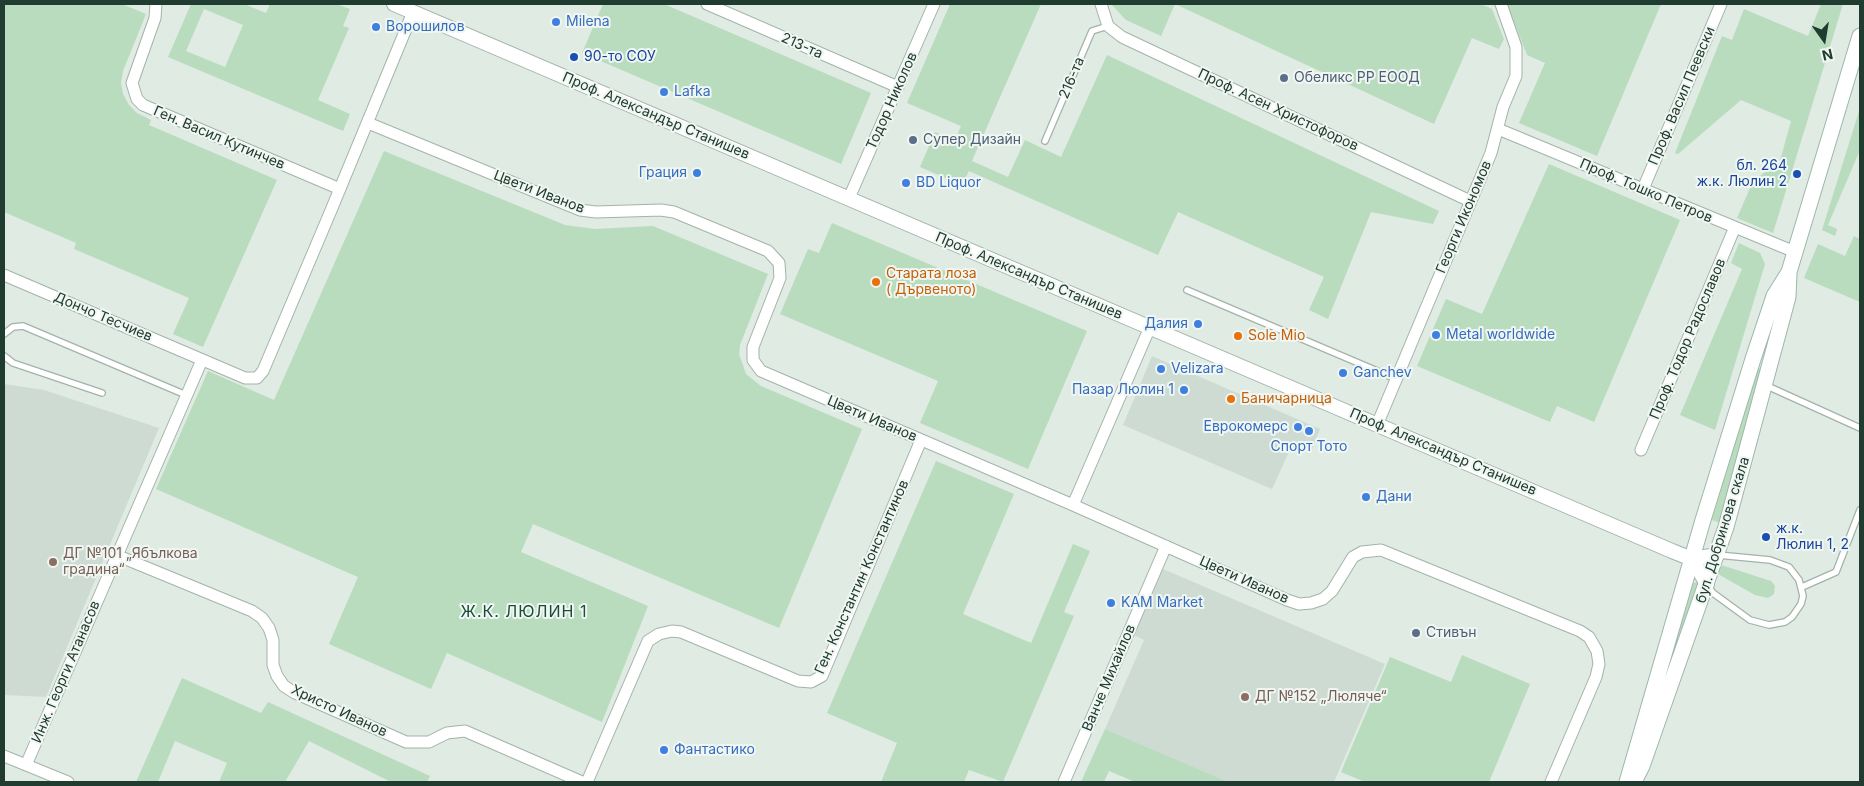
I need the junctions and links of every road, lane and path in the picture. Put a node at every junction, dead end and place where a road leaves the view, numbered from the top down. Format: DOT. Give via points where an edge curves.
graph roads {
  1 [pos="156,4"];
  2 [pos="394,4"];
  3 [pos="707,4"];
  4 [pos="934,4"];
  5 [pos="1101,4"];
  6 [pos="1501,4"];
  7 [pos="1721,4"];
  8 [pos="413,12"];
  9 [pos="1108,26"];
  10 [pos="1860,36"];
  11 [pos="898,87"];
  12 [pos="368,123"];
  13 [pos="1498,129"];
  14 [pos="1045,141"];
  15 [pos="340,189"];
  16 [pos="1643,189"];
  17 [pos="848,198"];
  18 [pos="1470,202"];
  19 [pos="1735,228"];
  20 [pos="1794,252"];
  21 [pos="1789,272"];
  22 [pos="4,275"];
  23 [pos="1187,290"];
  24 [pos="1150,328"];
  25 [pos="4,334"];
  26 [pos="4,356"];
  27 [pos="202,360"];
  28 [pos="1396,379"];
  29 [pos="1765,385"];
  30 [pos="102,393"];
  31 [pos="186,395"];
  32 [pos="1377,424"];
  33 [pos="1860,428"];
  34 [pos="921,440"];
  35 [pos="1641,450"];
  36 [pos="1073,505"];
  37 [pos="1860,510"];
  38 [pos="1166,546"];
  39 [pos="116,555"];
  40 [pos="1717,555"];
  41 [pos="1692,559"];
  42 [pos="1707,584"];
  43 [pos="1802,587"];
  44 [pos="4,756"];
  45 [pos="26,765"];
  46 [pos="68,782"];
  47 [pos="582,782"];
  48 [pos="588,782"];
  49 [pos="1064,782"];
  50 [pos="1551,782"];
  51 [pos="1627,782"];
  52 [pos="1634,782"];
  1 -- 15 [label="street, Ген. Васил Кутинчев" via="155,18 133,74 137,99 151,108"];
  2 -- 8 [label="street, Проф. Александър Станишев"];
  3 -- 11 [label="street, 213-та"];
  4 -- 11 [label="street, Тодор Николов"];
  5 -- 9 [label="street"];
  6 -- 13 [label="street, Георги Икономов" via="1518,61"];
  7 -- 16 [label="street, Проф. Васил Пеевски"];
  8 -- 12 [label="street"];
  8 -- 17 [label="street, Проф. Александър Станишев"];
  9 -- 14 [label="lane, 216-та" via="1092,31"];
  9 -- 18 [label="street, Проф. Асен Христофоров" via="1122,37"];
  10 -- 20 [label="main road, бул. Добринова скала"];
  11 -- 17 [label="street, Тодор Николов"];
  12 -- 15 [label="street"];
  12 -- 34 [label="street, Цвети Иванов" via="580,210 674,212 768,251 778,263 780,278 753,347 756,366 767,375"];
  13 -- 16 [label="street, Проф. Тошко Петров"];
  13 -- 18 [label="street, Георги Икономов"];
  15 -- 27 [label="street" via="261,375 250,380"];
  16 -- 19 [label="street, Проф. Тошко Петров"];
  17 -- 24 [label="street, Проф. Александър Станишев"];
  18 -- 28 [label="street, Георги Икономов"];
  19 -- 20 [label="street, Проф. Тошко Петров"];
  19 -- 35 [label="street, Проф. Тодор Радославов"];
  20 -- 21 [label="main road, бул. Добринова скала"];
  21 -- 29 [label="main road, бул. Добринова скала" via="1788,297"];
  21 -- 41 [label="main road, бул. Добринова скала" via="1774,296"];
  22 -- 27 [label="street, Дончо Тесчиев"];
  23 -- 28 [label="lane"];
  24 -- 32 [label="street, Проф. Александър Станишев"];
  24 -- 36 [label="street"];
  25 -- 31 [label="lane" via="13,327 23,326"];
  26 -- 30 [label="lane" via="13,363"];
  27 -- 31 [label="street, Инж. Георги Атанасов"];
  28 -- 32 [label="street, Георги Икономов"];
  29 -- 33 [label="lane"];
  29 -- 40 [label="main road, бул. Добринова скала"];
  31 -- 39 [label="street, Инж. Георги Атанасов"];
  32 -- 41 [label="street, Проф. Александър Станишев"];
  34 -- 36 [label="street, Цвети Иванов"];
  34 -- 48 [label="street, Ген. Константин Константинов" via="822,676 811,682 798,681 681,632 659,634 648,641"];
  36 -- 38 [label="street, Цвети Иванов"];
  37 -- 43 [label="lane" via="1836,572"];
  38 -- 49 [label="street, Ванче Михайлов"];
  38 -- 50 [label="street, Цвети Иванов" via="1299,604 1323,599 1332,591 1353,557 1381,550 1580,631 1589,637 1597,651 1599,664"];
  39 -- 45 [label="street, Инж. Георги Атанасов"];
  39 -- 47 [label="street, Христо Иванов" via="262,618 273,640 273,664 277,676 295,693 406,742 429,742 447,733 465,731"];
  40 -- 41 [label="street"];
  40 -- 42 [label="main road, бул. Добринова скала"];
  40 -- 43 [label="lane" via="1781,564 1795,573"];
  41 -- 42 [label="street"];
  41 -- 51 [label="main road, бул. Добринова скала"];
  42 -- 43 [label="lane" via="1713,593 1750,620 1769,625 1792,617 1801,604"];
  42 -- 52 [label="main road, бул. Добринова скала"];
  44 -- 45 [label="street"];
  45 -- 46 [label="street"];
}
